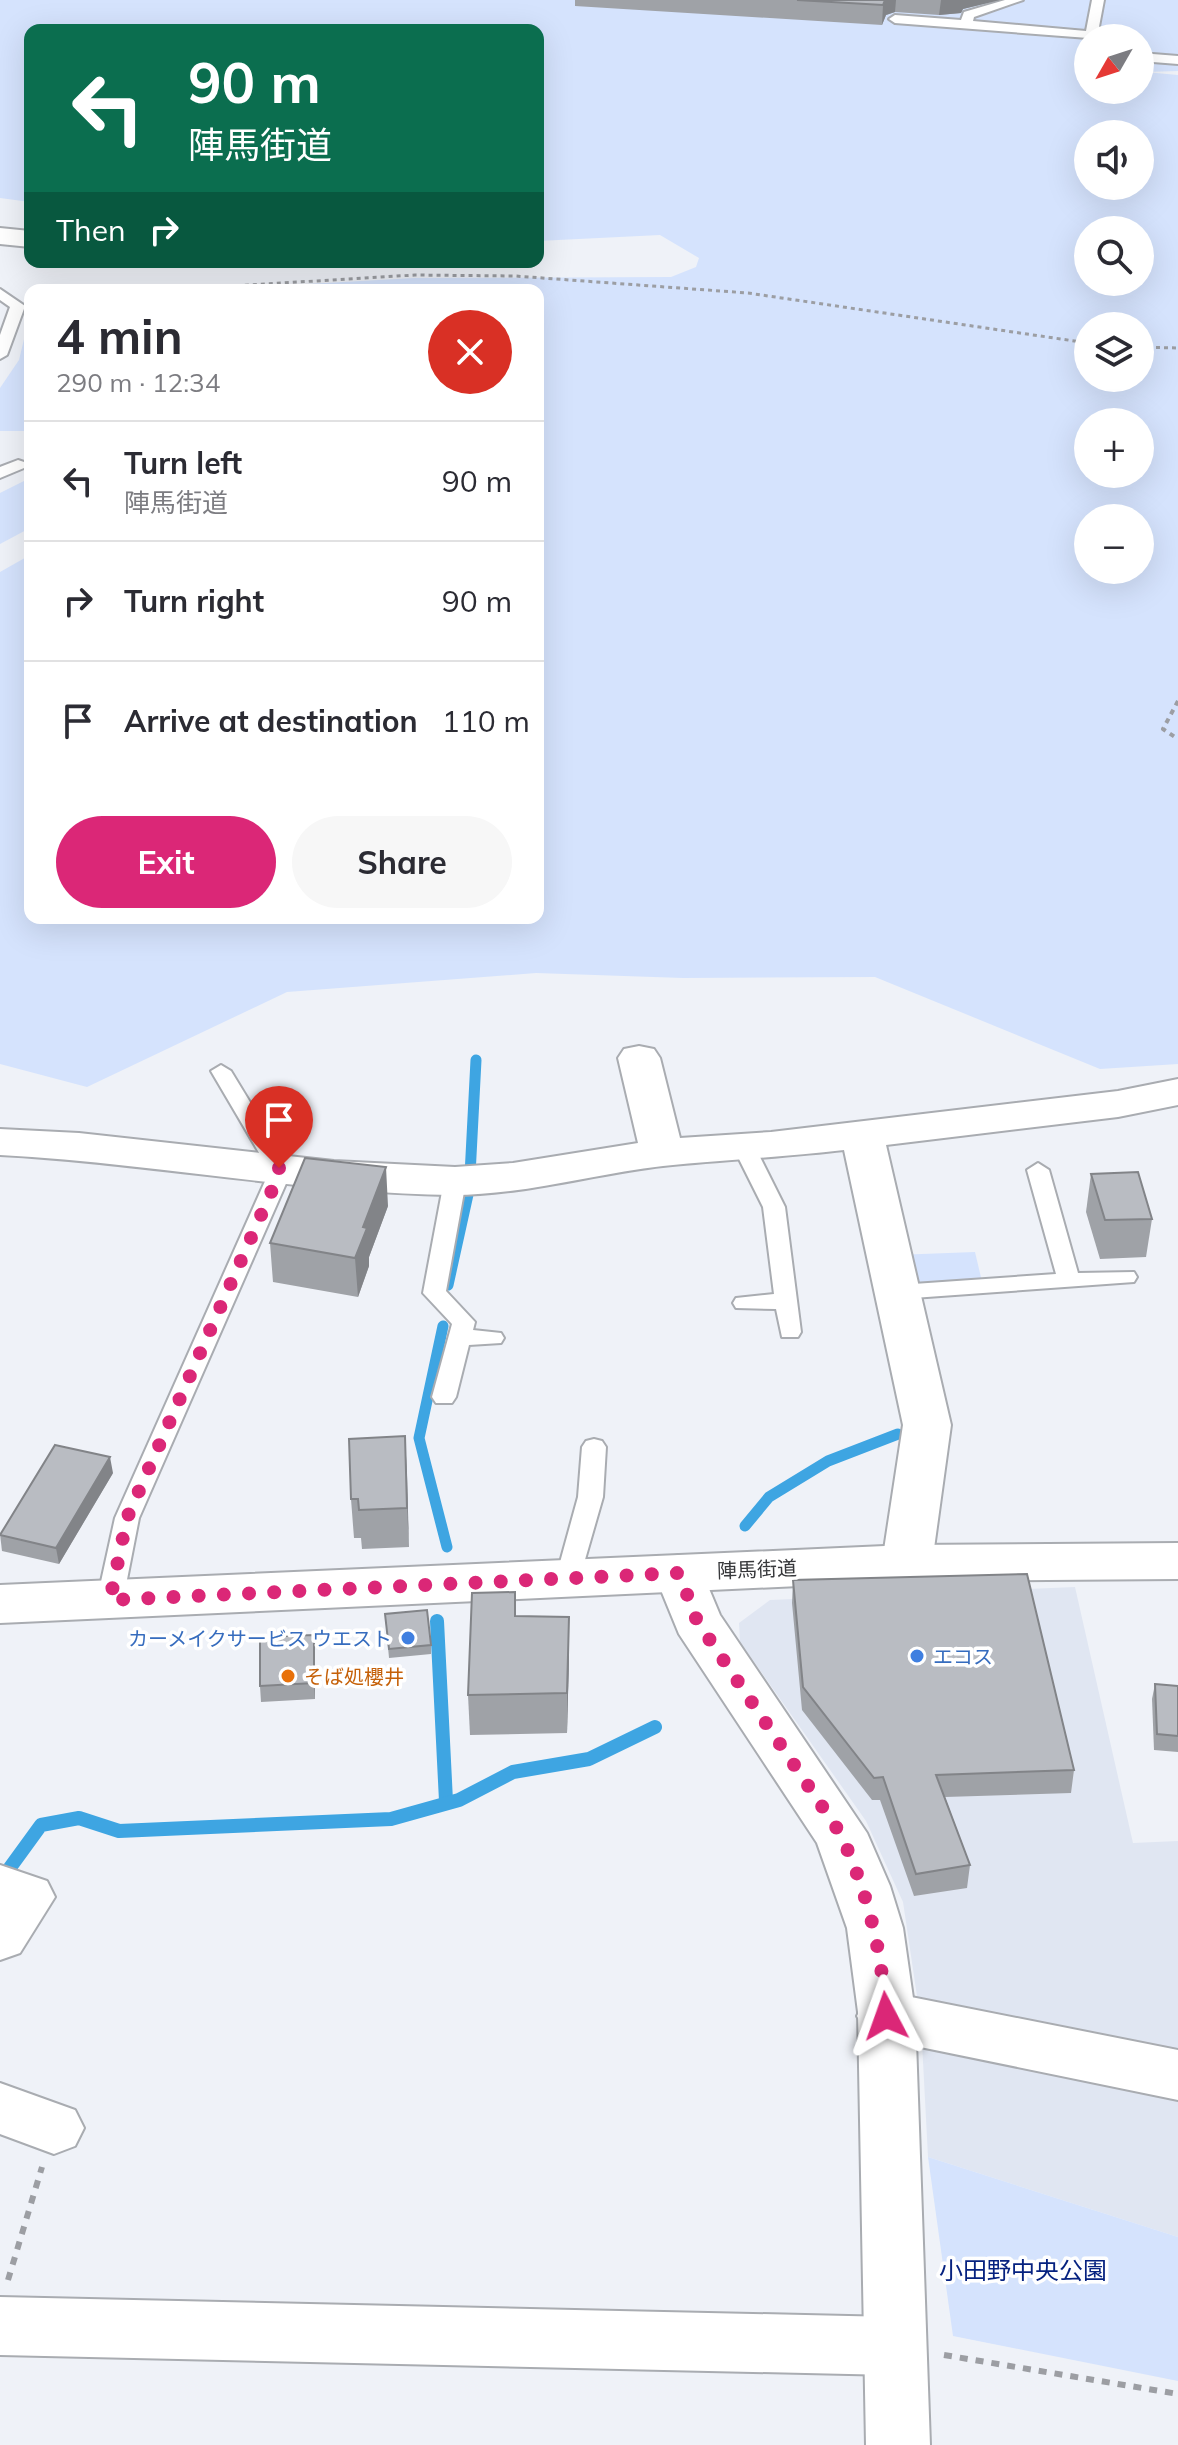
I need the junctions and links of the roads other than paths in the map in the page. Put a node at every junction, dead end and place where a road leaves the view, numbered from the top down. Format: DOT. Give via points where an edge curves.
graph roads {
  1 [pos="1017,0"];
  2 [pos="1098,0"];
  3 [pos="895,19"];
  4 [pos="967,24"];
  5 [pos="1094,24"];
  6 [pos="1074,32"];
  7 [pos="1154,58"];
  8 [pos="1178,60"];
  9 [pos="24,239"];
  10 [pos="1,241"];
  11 [pos="0,293"];
  12 [pos="0,355"];
  13 [pos="18,465"];
  14 [pos="0,473"];
  15 [pos="639,1058"];
  16 [pos="221,1071"];
  17 [pos="1178,1092"];
  18 [pos="862,1134"];
  19 [pos="0,1142"];
  20 [pos="744,1147"];
  21 [pos="662,1153"];
  22 [pos="279,1168"];
  23 [pos="1038,1170"];
  24 [pos="455,1181"];
  25 [pos="1126,1277"];
  26 [pos="1069,1281"];
  27 [pos="899,1292"];
  28 [pos="786,1301"];
  29 [pos="744,1303"];
  30 [pos="790,1332"];
  31 [pos="460,1337"];
  32 [pos="493,1338"];
  33 [pos="444,1397"];
  34 [pos="594,1447"];
  35 [pos="1178,1561"];
  36 [pos="907,1563"];
  37 [pos="679,1573"];
  38 [pos="568,1577"];
  39 [pos="110,1600"];
  40 [pos="0,1604"];
  41 [pos="0,1887"];
  42 [pos="0,1937"];
  43 [pos="886,2016"];
  44 [pos="1178,2075"];
  45 [pos="0,2108"];
  46 [pos="54,2128"];
  47 [pos="2,2309"];
  48 [pos="893,2355"];
  49 [pos="898,2445"];
  1 -- 4 [label="lane" via="968,15"];
  2 -- 5 [label="lane"];
  3 -- 4 [label="lane"];
  4 -- 6 [label="lane"];
  7 -- 8 [label="lane"];
  9 -- 10 [label="street"];
  11 -- 12 [label="lane" via="18,306"];
  13 -- 14 [label="lane"];
  15 -- 21 [label="street"];
  16 -- 22 [label="lane"];
  17 -- 18 [label="street"];
  18 -- 20 [label="street"];
  18 -- 27 [label="street"];
  19 -- 22 [label="street"];
  20 -- 21 [label="street"];
  20 -- 28 [label="lane" via="774,1207"];
  21 -- 24 [label="street"];
  22 -- 24 [label="street"];
  22 -- 39 [label="lane" via="127,1518"];
  23 -- 26 [label="lane"];
  24 -- 31 [label="lane" via="434,1293 464,1322"];
  25 -- 26 [label="lane"];
  26 -- 27 [label="lane"];
  27 -- 36 [label="street" via="927,1425"];
  28 -- 29 [label="lane"];
  28 -- 30 [label="lane"];
  31 -- 32 [label="lane"];
  31 -- 33 [label="lane"];
  34 -- 38 [label="lane" via="596,1481"];
  35 -- 36 [label="street, 陣馬街道"];
  36 -- 37 [label="street, 陣馬街道"];
  37 -- 38 [label="street, 陣馬街道"];
  37 -- 43 [label="street" via="697,1621 840,1833 855,1865 878,1939"];
  38 -- 39 [label="street, 陣馬街道"];
  39 -- 40 [label="street, 陣馬街道"];
  41 -- 42 [label="street" via="27,1897"];
  43 -- 44 [label="street"];
  43 -- 48 [label="street"];
  45 -- 46 [label="street"];
  47 -- 48 [label="street"];
  48 -- 49 [label="street"];
}
